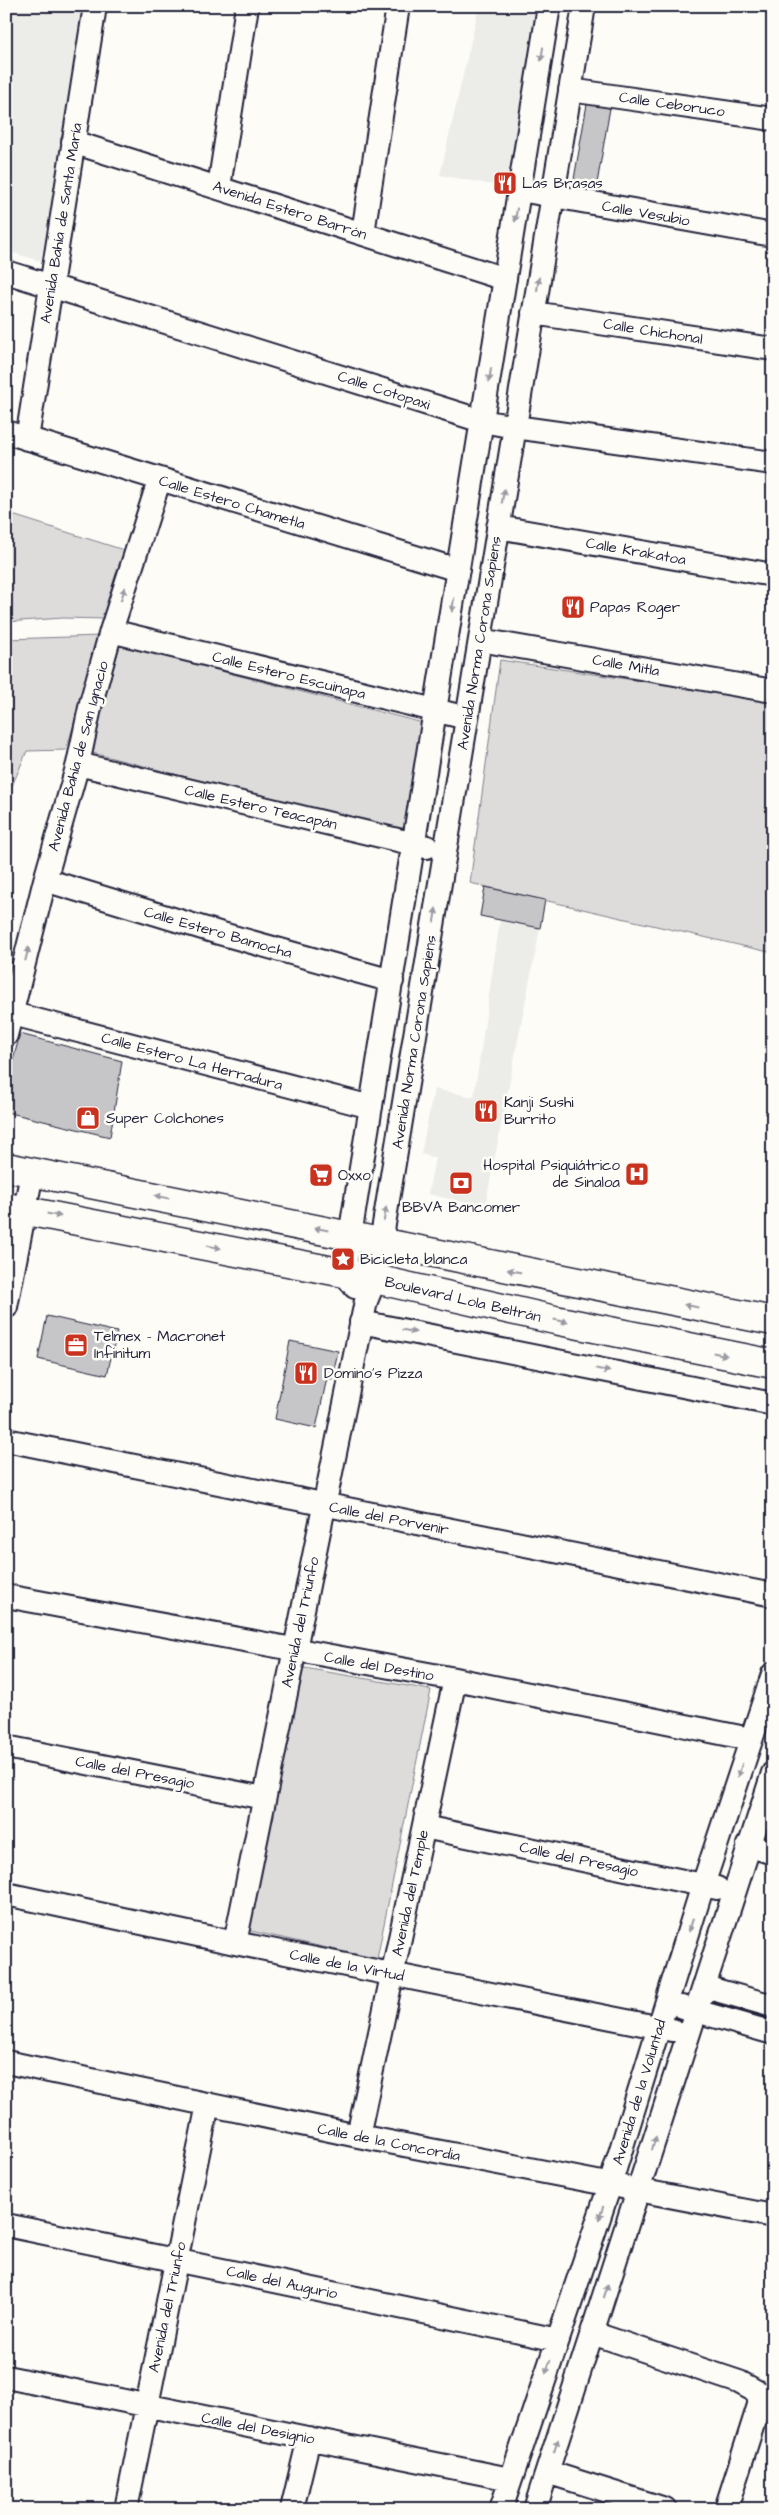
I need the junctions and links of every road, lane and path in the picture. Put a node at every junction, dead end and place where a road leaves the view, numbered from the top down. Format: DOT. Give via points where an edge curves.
graph roads {
  1 [pos="95,6"];
  2 [pos="247,6"];
  3 [pos="398,6"];
  4 [pos="549,6"];
  5 [pos="584,6"];
  6 [pos="570,90"];
  7 [pos="773,120"];
  8 [pos="73,142"];
  9 [pos="219,187"];
  10 [pos="520,190"];
  11 [pos="553,196"];
  12 [pos="363,233"];
  13 [pos="773,235"];
  14 [pos="6,272"];
  15 [pos="505,279"];
  16 [pos="50,287"];
  17 [pos="534,313"];
  18 [pos="773,349"];
  19 [pos="482,421"];
  20 [pos="515,428"];
  21 [pos="16,436"];
  22 [pos="773,463"];
  23 [pos="160,480"];
  24 [pos="498,528"];
  25 [pos="458,570"];
  26 [pos="773,575"];
  27 [pos="111,631"];
  28 [pos="480,640"];
  29 [pos="773,691"];
  30 [pos="436,711"];
  31 [pos="467,718"];
  32 [pos="78,764"];
  33 [pos="414,844"];
  34 [pos="445,852"];
  35 [pos="45,880"];
  36 [pos="392,981"];
  37 [pos="9,1025"];
  38 [pos="371,1107"];
  39 [pos="19,1170"];
  40 [pos="16,1208"];
  41 [pos="351,1235"];
  42 [pos="381,1242"];
  43 [pos="344,1273"];
  44 [pos="367,1301"];
  45 [pos="6,1307"];
  46 [pos="773,1322"];
  47 [pos="773,1364"];
  48 [pos="773,1404"];
  49 [pos="6,1440"];
  50 [pos="324,1505"];
  51 [pos="773,1595"];
  52 [pos="6,1596"];
  53 [pos="294,1651"];
  54 [pos="773,1674"];
  55 [pos="455,1679"];
  56 [pos="750,1739"];
  57 [pos="6,1747"];
  58 [pos="773,1773"];
  59 [pos="264,1798"];
  60 [pos="424,1827"];
  61 [pos="748,1845"];
  62 [pos="773,1853"];
  63 [pos="703,1885"];
  64 [pos="733,1892"];
  65 [pos="6,1894"];
  66 [pos="235,1943"];
  67 [pos="392,1974"];
  68 [pos="705,1986"];
  69 [pos="739,1996"];
  70 [pos="666,2003"];
  71 [pos="773,2006"];
  72 [pos="696,2010"];
  73 [pos="732,2020"];
  74 [pos="659,2028"];
  75 [pos="773,2033"];
  76 [pos="688,2034"];
  77 [pos="6,2062"];
  78 [pos="208,2104"];
  79 [pos="358,2136"];
  80 [pos="610,2184"];
  81 [pos="639,2190"];
  82 [pos="773,2216"];
  83 [pos="6,2225"];
  84 [pos="176,2260"];
  85 [pos="592,2333"];
  86 [pos="558,2340"];
  87 [pos="6,2377"];
  88 [pos="147,2405"];
  89 [pos="309,2438"];
  90 [pos="547,2472"];
  91 [pos="510,2479"];
  92 [pos="126,2509"];
  93 [pos="292,2509"];
  94 [pos="501,2509"];
  95 [pos="535,2509"];
  96 [pos="665,2509"];
  97 [pos="726,2509"];
  1 -- 8 [label="street, Avenida Bahía de Santa María"];
  2 -- 9 [label="street"];
  3 -- 12 [label="street"];
  4 -- 10 [label="street, Avenida Norma Corona Sapiens, one-way"];
  5 -- 6 [label="street, Avenida Norma Corona Sapiens"];
  6 -- 7 [label="street, Calle Ceboruco"];
  6 -- 11 [label="street, Avenida Norma Corona Sapiens"];
  8 -- 9 [label="street, Avenida Estero Barrón"];
  8 -- 16 [label="street, Avenida Bahía de Santa María"];
  9 -- 12 [label="street, Avenida Estero Barrón"];
  10 -- 11 [label="street, Calle Vesubio"];
  10 -- 15 [label="street, Avenida Norma Corona Sapiens, one-way"];
  11 -- 13 [label="street, Calle Vesubio"];
  17 -- 11 [label="street, Avenida Norma Corona Sapiens, one-way"];
  12 -- 15 [label="street, Avenida Estero Barrón"];
  14 -- 16 [label="street, Calle Cotopaxi"];
  15 -- 19 [label="street, Avenida Norma Corona Sapiens, one-way"];
  16 -- 19 [label="street, Calle Cotopaxi"];
  16 -- 21 [label="street, Avenida Bahía de Santa María"];
  17 -- 18 [label="street, Calle Chichonal"];
  17 -- 20 [label="street, Avenida Norma Corona Sapiens"];
  19 -- 20 [label="street, Calle Cotopaxi"];
  19 -- 25 [label="street, Avenida Norma Corona Sapiens"];
  20 -- 22 [label="street, Calle Cotopaxi"];
  24 -- 20 [label="street, Avenida Norma Corona Sapiens, one-way"];
  21 -- 23 [label="street, Calle Estero Chametla"];
  23 -- 25 [label="street, Calle Estero Chametla"];
  27 -- 23 [label="street, Avenida Bahía de San Ignacio, one-way"];
  24 -- 26 [label="street, Calle Krakatoa"];
  24 -- 28 [label="street, Avenida Norma Corona Sapiens"];
  25 -- 30 [label="street, Avenida Norma Corona Sapiens, one-way"];
  27 -- 30 [label="street, Calle Estero Escuinapa"];
  27 -- 32 [label="street, Avenida Bahía de San Ignacio"];
  28 -- 29 [label="street, Calle Mitla"];
  28 -- 31 [label="street, Avenida Norma Corona Sapiens"];
  30 -- 31 [label="street, Calle Estero Escuinapa"];
  30 -- 33 [label="street, Avenida Norma Corona Sapiens"];
  31 -- 34 [label="street, Avenida Norma Corona Sapiens"];
  32 -- 33 [label="street, Calle Estero Teacapán"];
  32 -- 35 [label="street, Avenida Bahía de San Ignacio"];
  33 -- 34 [label="street, Calle Estero Teacapán"];
  33 -- 36 [label="street, Avenida Norma Corona Sapiens"];
  42 -- 34 [label="street, Avenida Norma Corona Sapiens, one-way"];
  35 -- 36 [label="street, Calle Estero Bamocha"];
  37 -- 35 [label="street, Avenida Bahía de San Ignacio, one-way"];
  36 -- 38 [label="street, Avenida Norma Corona Sapiens"];
  37 -- 38 [label="street, Calle Estero La Herradura"];
  38 -- 41 [label="street, Avenida Norma Corona Sapiens"];
  39 -- 40 [label="street"];
  41 -- 39 [label="main road, one-way"];
  40 -- 43 [label="main road, Boulevard Lola Beltrán, one-way"];
  40 -- 45 [label="street"];
  41 -- 42 [label="main road"];
  41 -- 43 [label="street, Avenida Norma Corona Sapiens"];
  42 -- 44 [label="street, Avenida Norma Corona Sapiens"];
  46 -- 42 [label="main road, one-way"];
  43 -- 44 [label="main road, Boulevard Lola Beltrán"];
  44 -- 47 [label="main road, Boulevard Lola Beltrán, one-way" via="555,1320"];
  44 -- 48 [label="street, one-way"];
  44 -- 50 [label="street, Avenida del Triunfo"];
  49 -- 50 [label="street, Calle del Porvenir"];
  50 -- 51 [label="street, Calle del Porvenir"];
  50 -- 53 [label="street, Avenida del Triunfo"];
  52 -- 53 [label="street, Calle del Destino"];
  53 -- 55 [label="street, Calle del Destino"];
  53 -- 59 [label="street, Avenida del Triunfo"];
  54 -- 56 [label="street, Avenida de la Voluntad"];
  55 -- 56 [label="street, Calle del Destino"];
  55 -- 60 [label="street, Avenida del Temple"];
  56 -- 63 [label="street, Avenida de la Voluntad, one-way"];
  57 -- 59 [label="street, Calle del Presagio"];
  58 -- 61 [label="street, Avenida de la Voluntad"];
  59 -- 66 [label="street, Avenida del Triunfo"];
  60 -- 63 [label="street, Calle del Presagio"];
  60 -- 67 [label="street, Avenida del Temple"];
  61 -- 62 [label="street"];
  61 -- 64 [label="street, Avenida de la Voluntad"];
  63 -- 64 [label="street, Calle del Presagio"];
  63 -- 70 [label="street, Avenida de la Voluntad, one-way"];
  64 -- 68 [label="street, Avenida de la Voluntad"];
  65 -- 66 [label="street, Calle de la Virtud"];
  66 -- 67 [label="street, Calle de la Virtud"];
  67 -- 74 [label="street, Calle de la Virtud"];
  67 -- 79 [label="street, Avenida del Temple"];
  68 -- 69 [label="street"];
  68 -- 72 [label="street, Avenida de la Voluntad"];
  69 -- 71 [label="street"];
  69 -- 73 [label="street"];
  70 -- 72 [label="street"];
  70 -- 74 [label="street, Avenida de la Voluntad"];
  72 -- 73 [label="street"];
  72 -- 76 [label="street, Avenida de la Voluntad"];
  73 -- 75 [label="street"];
  74 -- 76 [label="street, Calle de la Virtud"];
  74 -- 80 [label="street, Avenida de la Voluntad"];
  81 -- 76 [label="street, Avenida de la Voluntad, one-way"];
  77 -- 78 [label="street, Calle de la Concordia"];
  78 -- 79 [label="street, Calle de la Concordia"];
  78 -- 84 [label="street, Avenida del Triunfo"];
  79 -- 80 [label="street, Calle de la Concordia"];
  80 -- 81 [label="street, Calle de la Concordia"];
  80 -- 86 [label="street, Avenida de la Voluntad, one-way"];
  81 -- 82 [label="street, Calle de la Concordia"];
  85 -- 81 [label="street, Avenida de la Voluntad, one-way"];
  83 -- 84 [label="street, Calle del Augurio"];
  84 -- 86 [label="street, Calle del Augurio"];
  84 -- 88 [label="street, Avenida del Triunfo"];
  90 -- 85 [label="street, Avenida de la Voluntad, one-way"];
  85 -- 97 [label="street" via="739,2382 759,2393"];
  86 -- 91 [label="street, Avenida de la Voluntad, one-way"];
  87 -- 88 [label="street, Calle del Designio"];
  88 -- 89 [label="street, Calle del Designio"];
  88 -- 92 [label="street, Avenida del Triunfo"];
  89 -- 91 [label="street, Calle del Designio"];
  89 -- 93 [label="street"];
  90 -- 95 [label="street, Avenida de la Voluntad"];
  90 -- 96 [label="street"];
  91 -- 94 [label="street, Avenida de la Voluntad"];
}
